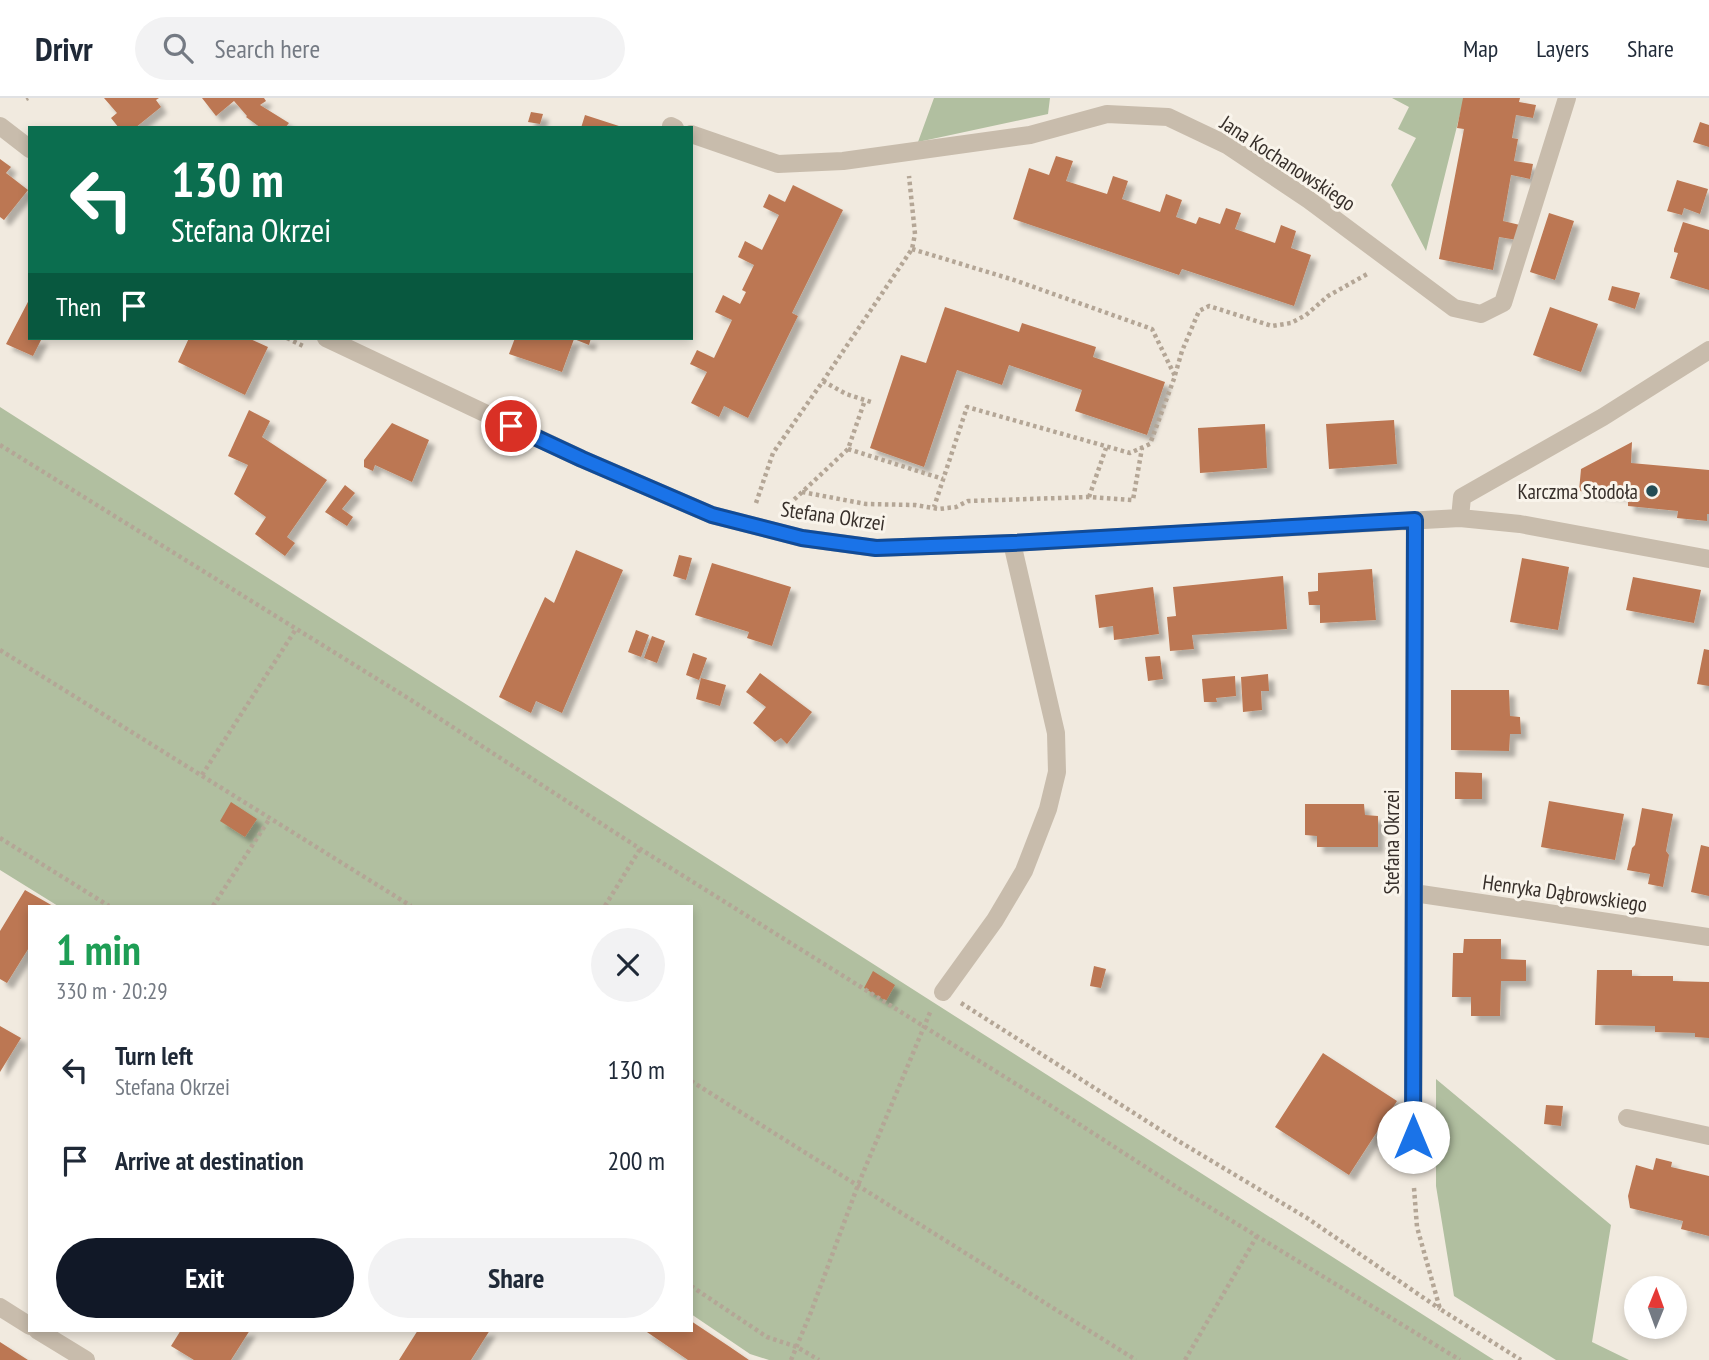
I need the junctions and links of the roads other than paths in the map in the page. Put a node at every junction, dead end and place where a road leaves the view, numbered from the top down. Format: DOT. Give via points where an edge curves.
graph roads {
  1 [pos="1567,98"];
  2 [pos="0,126"];
  3 [pos="693,135"];
  4 [pos="28,147"];
  5 [pos="330,340"];
  6 [pos="1709,350"];
  7 [pos="1460,518"];
  8 [pos="1415,520"];
  9 [pos="1012,543"];
  10 [pos="1709,559"];
  11 [pos="1414,893"];
  12 [pos="1709,937"];
  13 [pos="943,992"];
  14 [pos="1627,1118"];
  15 [pos="1709,1136"];
  16 [pos="1413,1164"];
  17 [pos="0,1307"];
  18 [pos="28,1325"];
  19 [pos="40,1332"];
  20 [pos="86,1360"];
  1 -- 3 [label="street, Jana Kochanowskiego" via="1503,303 1481,314 1454,308 1227,145 1168,117 1107,114 1030,135 843,161 778,164"];
  2 -- 4 [label="street"];
  5 -- 9 [label="street, Stefana Okrzei" via="712,515 802,538 876,548"];
  6 -- 7 [label="street" via="1462,497"];
  7 -- 8 [label="street, Stefana Okrzei"];
  7 -- 10 [label="street, Stefana Okrzei" via="1520,524"];
  8 -- 9 [label="street, Stefana Okrzei"];
  8 -- 11 [label="street, Stefana Okrzei"];
  9 -- 13 [label="street" via="1056,733 1058,772 1024,871"];
  11 -- 12 [label="street, Henryka Dąbrowskiego"];
  11 -- 16 [label="street, Stefana Okrzei"];
  14 -- 15 [label="street"];
  17 -- 18 [label="street"];
  19 -- 20 [label="street"];
}
